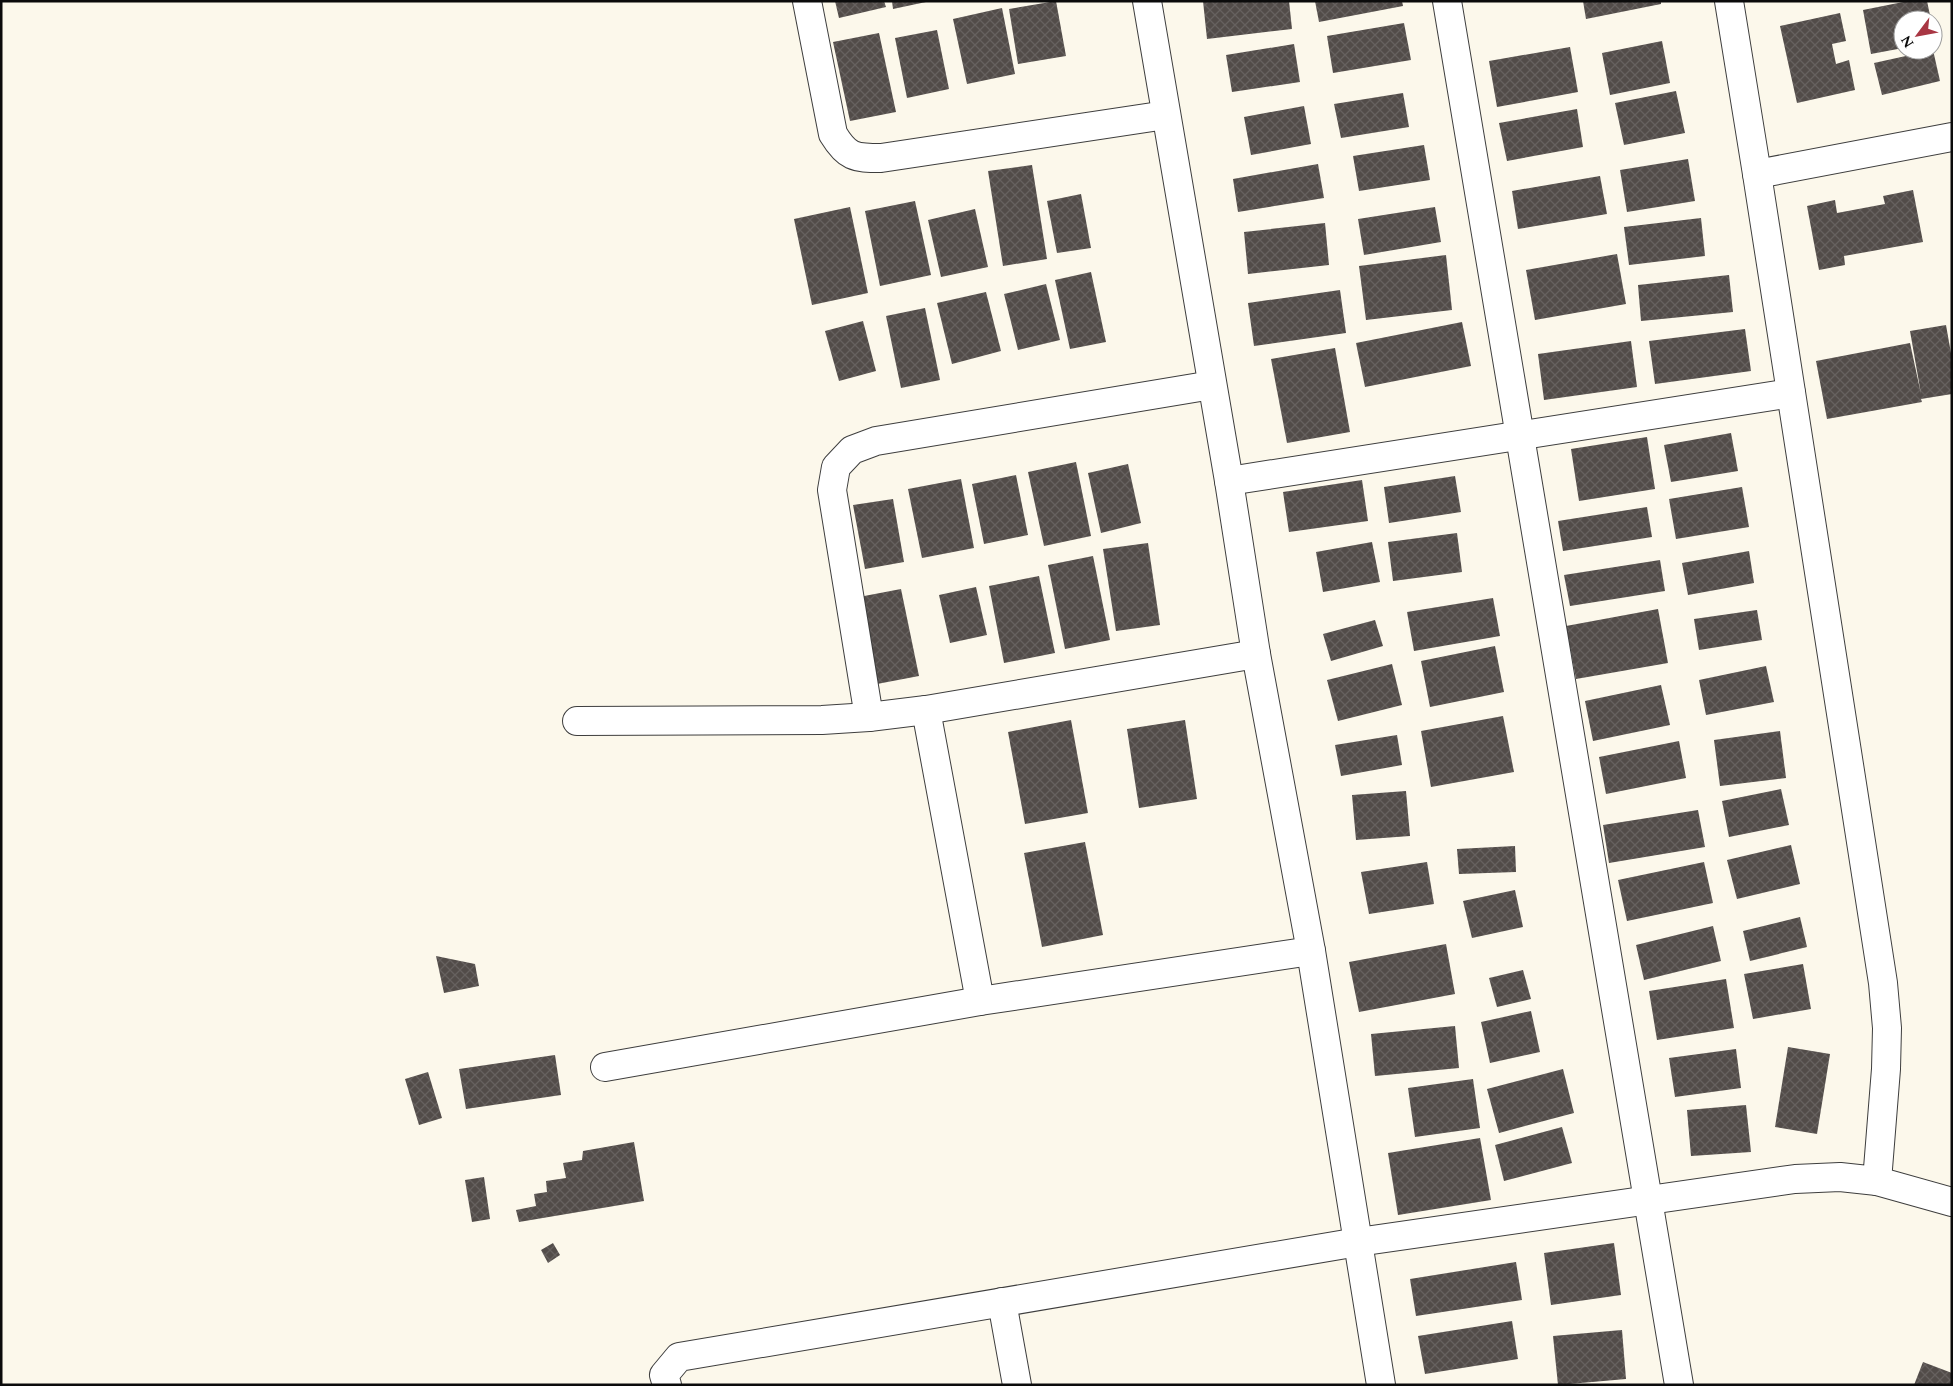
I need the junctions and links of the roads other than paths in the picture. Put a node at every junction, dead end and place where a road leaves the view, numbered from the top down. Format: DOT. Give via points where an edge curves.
graph roads {
  1 [pos="807,1"];
  2 [pos="1147,1"];
  3 [pos="1447,1"];
  4 [pos="1729,1"];
  5 [pos="1166,114"];
  6 [pos="1952,137"];
  7 [pos="1757,174"];
  8 [pos="1212,385"];
  9 [pos="1792,393"];
  10 [pos="1521,436"];
  11 [pos="1230,481"];
  12 [pos="1256,654"];
  13 [pos="926,710"];
  14 [pos="870,717"];
  15 [pos="577,721"];
  16 [pos="1311,950"];
  17 [pos="980,1001"];
  18 [pos="605,1067"];
  19 [pos="1877,1181"];
  20 [pos="1649,1200"];
  21 [pos="1952,1202"];
  22 [pos="1358,1242"];
  23 [pos="1002,1302"];
  24 [pos="667,1385"];
  25 [pos="1017,1385"];
  26 [pos="1381,1385"];
  27 [pos="1679,1385"];
  1 -- 5 [label="street" via="833,134 843,150 863,158 882,158"];
  2 -- 5 [label="street"];
  3 -- 10 [label="street"];
  4 -- 7 [label="street"];
  5 -- 8 [label="street"];
  6 -- 7 [label="street"];
  7 -- 9 [label="street"];
  8 -- 11 [label="street"];
  8 -- 14 [label="street" via="876,441 852,450 836,467 832,490"];
  9 -- 10 [label="street"];
  9 -- 19 [label="street" via="1883,983 1886,1070"];
  10 -- 11 [label="street"];
  10 -- 20 [label="street"];
  11 -- 12 [label="street"];
  12 -- 13 [label="street"];
  12 -- 16 [label="street"];
  13 -- 14 [label="street"];
  13 -- 17 [label="street"];
  14 -- 15 [label="street"];
  16 -- 17 [label="street"];
  16 -- 22 [label="street"];
  17 -- 18 [label="street"];
  19 -- 20 [label="street" via="1795,1179"];
  19 -- 21 [label="street"];
  20 -- 22 [label="street"];
  20 -- 27 [label="street"];
  22 -- 23 [label="street"];
  22 -- 26 [label="street"];
  23 -- 24 [label="street" via="679,1357 664,1375"];
  23 -- 25 [label="street"];
}
